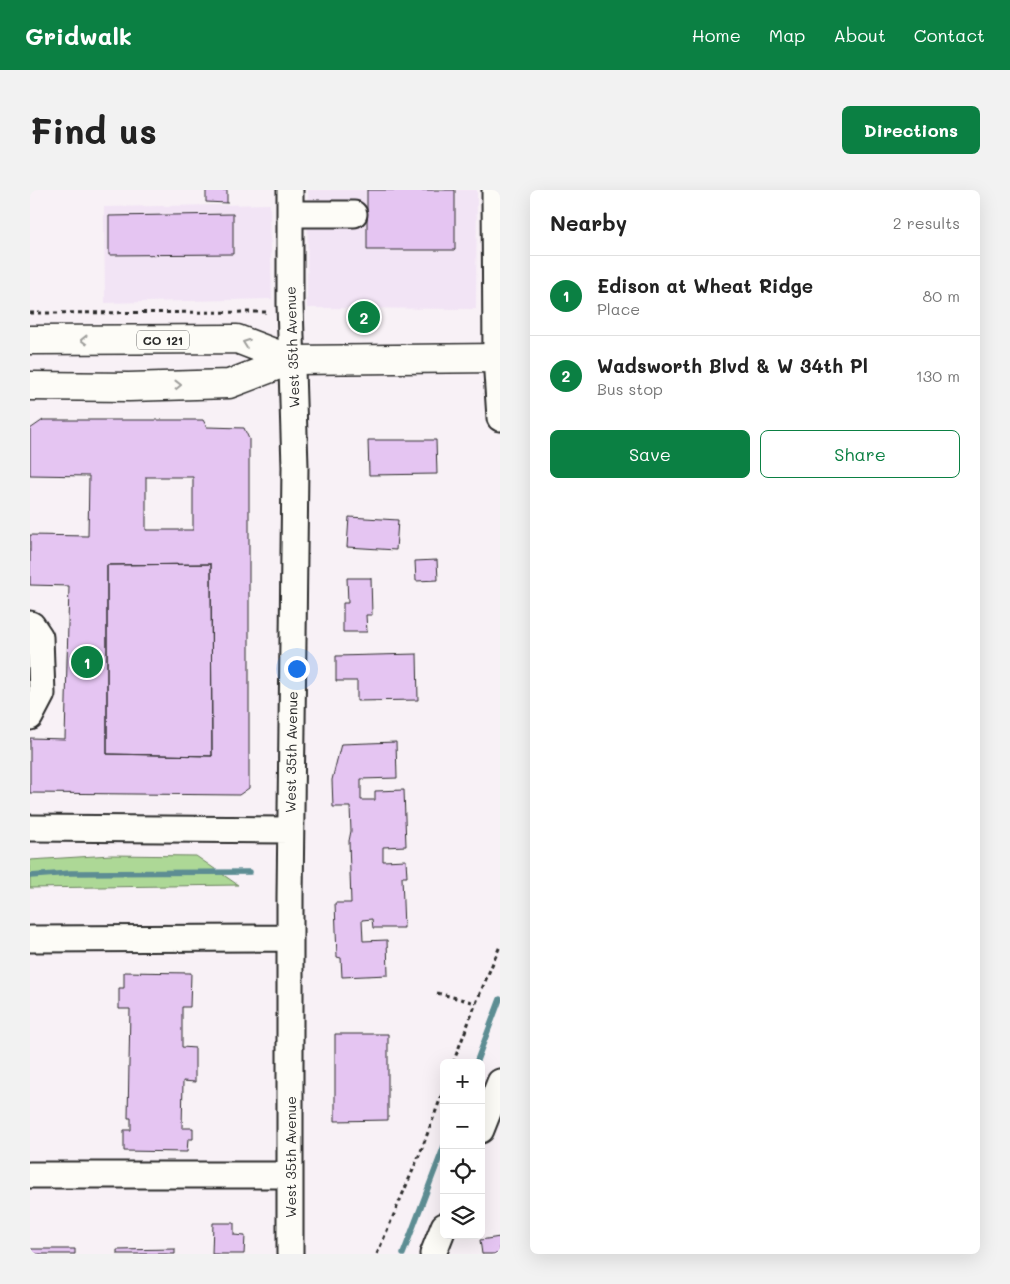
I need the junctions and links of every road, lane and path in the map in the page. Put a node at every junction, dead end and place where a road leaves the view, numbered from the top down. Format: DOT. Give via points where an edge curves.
graph roads {
  1 [pos="495,190"];
  2 [pos="290,202"];
  3 [pos="354,214"];
  4 [pos="291,312"];
  5 [pos="30,313"];
  6 [pos="30,340"];
  7 [pos="498,358"];
  8 [pos="292,360"];
  9 [pos="30,386"];
  10 [pos="500,418"];
  11 [pos="30,624"];
  12 [pos="30,717"];
  13 [pos="30,828"];
  14 [pos="290,830"];
  15 [pos="290,938"];
  16 [pos="30,939"];
  17 [pos="500,946"];
  18 [pos="437,993"];
  19 [pos="476,1003"];
  20 [pos="455,1059"];
  21 [pos="498,1091"];
  22 [pos="440,1100"];
  23 [pos="485,1121"];
  24 [pos="30,1175"];
  25 [pos="290,1175"];
  26 [pos="440,1236"];
  27 [pos="290,1254"];
  28 [pos="377,1254"];
  29 [pos="433,1254"];
  1 -- 7 [label="street"];
  2 -- 3 [label="street"];
  2 -- 4 [label="street, West 35th Avenue"];
  4 -- 5 [label="path"];
  4 -- 8 [label="street, West 35th Avenue"];
  8 -- 6 [label="main road, CO 121, one-way" via="237,339"];
  7 -- 8 [label="main road, CO 121"];
  7 -- 10 [label="street"];
  9 -- 8 [label="main road, CO 121, one-way" via="228,384"];
  8 -- 14 [label="street, West 35th Avenue" via="295,467"];
  11 -- 12 [label="street" via="40,637 42,694"];
  13 -- 14 [label="street"];
  14 -- 15 [label="street, West 35th Avenue"];
  15 -- 16 [label="street"];
  15 -- 25 [label="street, West 35th Avenue"];
  17 -- 19 [label="path"];
  18 -- 19 [label="path"];
  19 -- 20 [label="path"];
  21 -- 23 [label="street"];
  22 -- 28 [label="path"];
  24 -- 25 [label="street"];
  25 -- 27 [label="street, West 35th Avenue"];
  26 -- 29 [label="street"];
}
